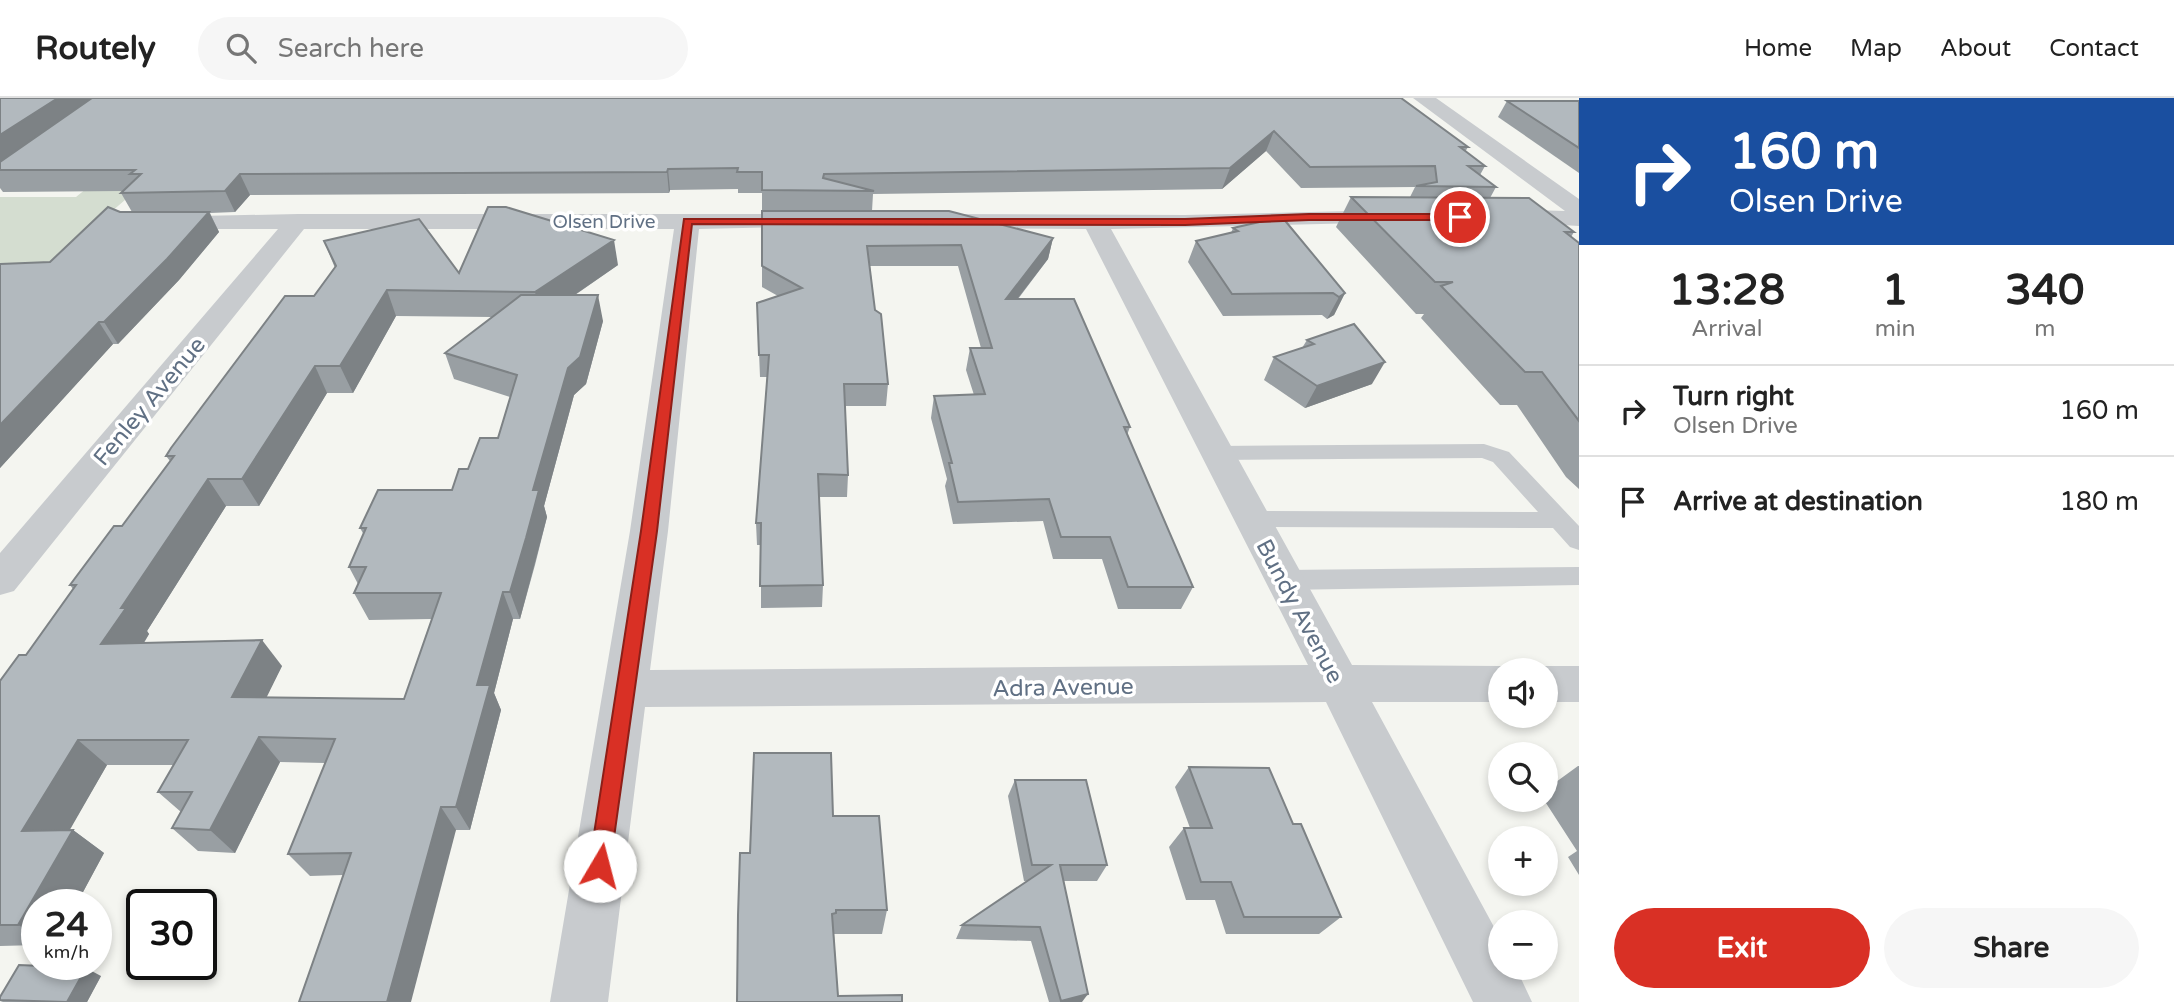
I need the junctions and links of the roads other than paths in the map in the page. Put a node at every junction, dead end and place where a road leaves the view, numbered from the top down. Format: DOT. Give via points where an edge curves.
graph roads {
  1 [pos="1423,98"];
  2 [pos="1579,211"];
  3 [pos="1482,216"];
  4 [pos="1416,217"];
  5 [pos="1579,219"];
  6 [pos="298,221"];
  7 [pos="687,221"];
  8 [pos="837,221"];
  9 [pos="918,221"];
  10 [pos="132,222"];
  11 [pos="1095,222"];
  12 [pos="1218,453"];
  13 [pos="1252,519"];
  14 [pos="1560,520"];
  15 [pos="1579,541"];
  16 [pos="1579,576"];
  17 [pos="0,580"];
  18 [pos="1283,580"];
  19 [pos="1339,683"];
  20 [pos="1488,684"];
  21 [pos="1558,684"];
  22 [pos="1579,684"];
  23 [pos="625,689"];
  24 [pos="579,1002"];
  25 [pos="1503,1002"];
  1 -- 2 [label="street"];
  3 -- 5 [label="street"];
  4 -- 11 [label="street"];
  6 -- 7 [label="street, Olsen Drive"];
  6 -- 10 [label="street, Olsen Drive"];
  6 -- 17 [label="street, Fenley Avenue"];
  7 -- 8 [label="street, Olsen Drive"];
  7 -- 23 [label="street"];
  9 -- 11 [label="street"];
  11 -- 12 [label="street, Bundy Avenue"];
  12 -- 13 [label="street, Bundy Avenue"];
  12 -- 14 [label="lane" via="1484,451 1501,457"];
  13 -- 14 [label="lane"];
  13 -- 18 [label="street, Bundy Avenue"];
  14 -- 15 [label="lane"];
  16 -- 18 [label="lane"];
  18 -- 19 [label="street, Bundy Avenue"];
  19 -- 20 [label="street, Adra Avenue"];
  19 -- 23 [label="street, Adra Avenue"];
  19 -- 25 [label="street, Bundy Avenue"];
  21 -- 22 [label="street"];
  23 -- 24 [label="street"];
}
